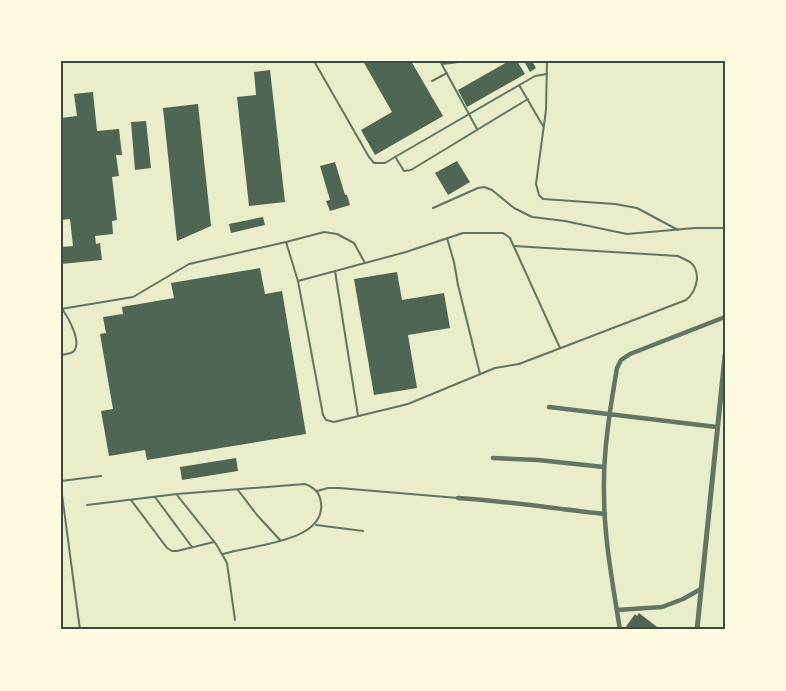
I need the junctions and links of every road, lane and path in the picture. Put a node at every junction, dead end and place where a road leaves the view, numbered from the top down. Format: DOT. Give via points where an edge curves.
graph roads {
  1 [pos="314,61"];
  2 [pos="468,61"];
  3 [pos="547,61"];
  4 [pos="441,63"];
  5 [pos="447,73"];
  6 [pos="547,74"];
  7 [pos="432,81"];
  8 [pos="519,85"];
  9 [pos="528,99"];
  10 [pos="469,114"];
  11 [pos="543,126"];
  12 [pos="478,130"];
  13 [pos="395,157"];
  14 [pos="433,208"];
  15 [pos="725,228"];
  16 [pos="678,230"];
  17 [pos="447,238"];
  18 [pos="286,242"];
  19 [pos="514,246"];
  20 [pos="365,263"];
  21 [pos="335,271"];
  22 [pos="298,281"];
  23 [pos="62,309"];
  24 [pos="725,318"];
  25 [pos="560,348"];
  26 [pos="61,355"];
  27 [pos="725,355"];
  28 [pos="480,374"];
  29 [pos="549,407"];
  30 [pos="610,414"];
  31 [pos="358,416"];
  32 [pos="718,427"];
  33 [pos="494,458"];
  34 [pos="604,467"];
  35 [pos="101,476"];
  36 [pos="61,481"];
  37 [pos="61,487"];
  38 [pos="238,490"];
  39 [pos="317,492"];
  40 [pos="177,494"];
  41 [pos="154,497"];
  42 [pos="458,498"];
  43 [pos="130,500"];
  44 [pos="87,505"];
  45 [pos="605,514"];
  46 [pos="315,525"];
  47 [pos="363,531"];
  48 [pos="280,540"];
  49 [pos="214,542"];
  50 [pos="192,548"];
  51 [pos="223,554"];
  52 [pos="701,589"];
  53 [pos="617,610"];
  54 [pos="235,620"];
  55 [pos="80,630"];
  56 [pos="620,630"];
  57 [pos="697,630"];
  1 -- 13 [label="lane" via="371,161 380,164"];
  2 -- 4 [label="lane"];
  3 -- 6 [label="lane"];
  4 -- 5 [label="lane"];
  5 -- 7 [label="lane"];
  5 -- 10 [label="lane"];
  6 -- 8 [label="lane" via="535,76"];
  6 -- 11 [label="lane"];
  8 -- 9 [label="lane"];
  8 -- 10 [label="lane"];
  9 -- 11 [label="lane"];
  9 -- 12 [label="lane"];
  10 -- 12 [label="lane"];
  10 -- 13 [label="lane"];
  11 -- 16 [label="lane" via="536,184 543,199 637,208"];
  12 -- 13 [label="lane" via="407,172 401,169"];
  14 -- 16 [label="lane" via="484,187 532,217 627,234"];
  15 -- 16 [label="lane"];
  17 -- 19 [label="lane" via="463,233 503,233"];
  17 -- 20 [label="lane"];
  17 -- 28 [label="lane"];
  18 -- 20 [label="lane" via="324,232 337,234 354,242"];
  18 -- 22 [label="lane"];
  18 -- 23 [label="lane" via="189,264 133,297"];
  19 -- 25 [label="lane"];
  19 -- 25 [label="lane" via="678,256 690,262 695,269 695,289 686,300"];
  20 -- 21 [label="lane"];
  21 -- 22 [label="lane"];
  21 -- 31 [label="lane"];
  22 -- 31 [label="lane" via="323,415 326,420 334,422"];
  23 -- 26 [label="lane" via="77,344 71,353"];
  24 -- 30 [label="street" via="621,360"];
  25 -- 28 [label="lane" via="519,364"];
  27 -- 32 [label="street"];
  28 -- 31 [label="lane" via="408,404"];
  29 -- 30 [label="street"];
  30 -- 32 [label="street"];
  30 -- 34 [label="street"];
  32 -- 52 [label="street"];
  33 -- 34 [label="street"];
  34 -- 45 [label="street"];
  35 -- 36 [label="lane"];
  37 -- 55 [label="lane"];
  38 -- 39 [label="lane" via="304,484"];
  38 -- 40 [label="lane"];
  38 -- 48 [label="lane"];
  39 -- 42 [label="lane" via="328,488"];
  39 -- 46 [label="lane" via="321,510"];
  40 -- 41 [label="lane"];
  40 -- 49 [label="lane"];
  41 -- 43 [label="lane"];
  41 -- 50 [label="lane"];
  42 -- 45 [label="street"];
  43 -- 44 [label="lane"];
  43 -- 50 [label="lane" via="167,548 177,551"];
  45 -- 53 [label="street"];
  46 -- 47 [label="lane"];
  46 -- 48 [label="lane"];
  48 -- 51 [label="lane"];
  49 -- 50 [label="lane"];
  49 -- 51 [label="lane"];
  51 -- 54 [label="lane" via="229,568"];
  52 -- 53 [label="street" via="662,607"];
  52 -- 57 [label="street"];
  53 -- 56 [label="street"];
}
